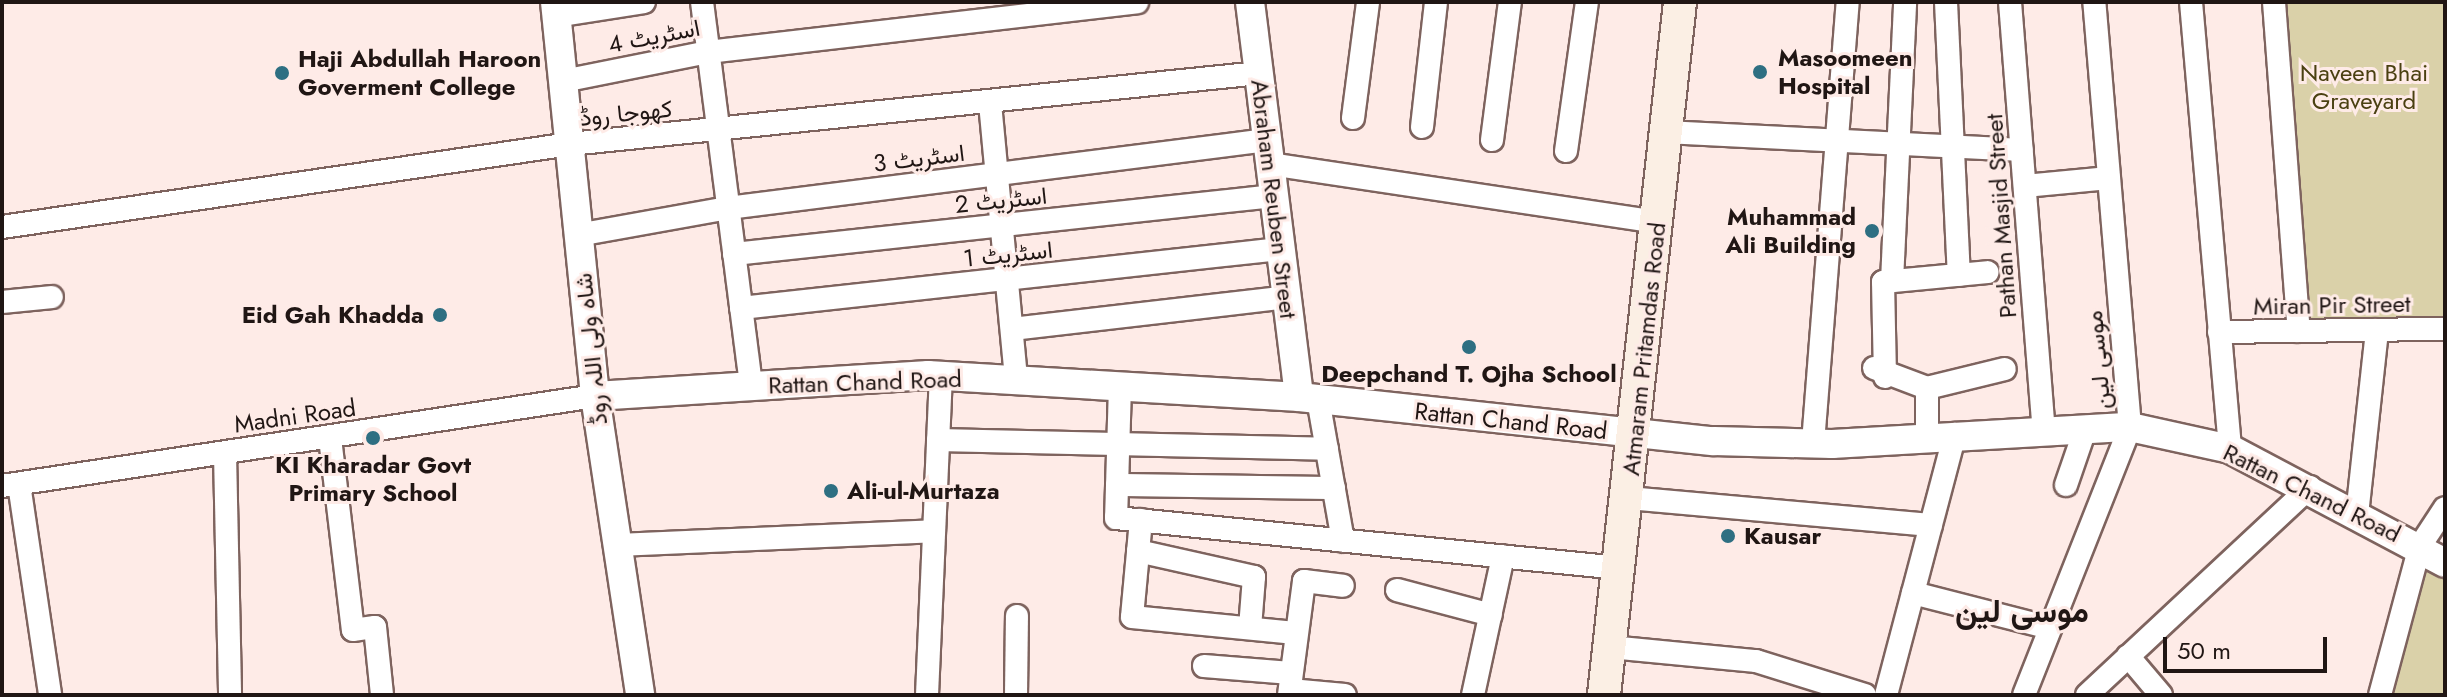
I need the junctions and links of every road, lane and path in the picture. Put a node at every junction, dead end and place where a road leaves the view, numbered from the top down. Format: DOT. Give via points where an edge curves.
graph roads {
  1 [pos="644,2"];
  2 [pos="702,2"];
  3 [pos="1137,2"];
  4 [pos="1250,2"];
  5 [pos="1368,2"];
  6 [pos="1436,2"];
  7 [pos="1510,2"];
  8 [pos="1587,2"];
  9 [pos="1680,2"];
  10 [pos="1848,2"];
  11 [pos="1905,2"];
  12 [pos="1946,2"];
  13 [pos="2010,2"];
  14 [pos="2094,2"];
  15 [pos="2191,2"];
  16 [pos="2274,2"];
  17 [pos="556,9"];
  18 [pos="708,52"];
  19 [pos="1259,73"];
  20 [pos="563,81"];
  21 [pos="990,103"];
  22 [pos="1353,118"];
  23 [pos="1422,127"];
  24 [pos="718,130"];
  25 [pos="1666,132"];
  26 [pos="1492,140"];
  27 [pos="570,144"];
  28 [pos="1836,145"];
  29 [pos="1898,148"];
  30 [pos="1958,148"];
  31 [pos="2022,150"];
  32 [pos="1566,151"];
  33 [pos="1268,152"];
  34 [pos="997,174"];
  35 [pos="2109,178"];
  36 [pos="2025,186"];
  37 [pos="1274,196"];
  38 [pos="728,208"];
  39 [pos="1656,222"];
  40 [pos="2,227"];
  41 [pos="1001,227"];
  42 [pos="578,235"];
  43 [pos="1280,249"];
  44 [pos="734,254"];
  45 [pos="1988,272"];
  46 [pos="1959,275"];
  47 [pos="1008,281"];
  48 [pos="1892,281"];
  49 [pos="52,297"];
  50 [pos="1287,297"];
  51 [pos="2,302"];
  52 [pos="741,308"];
  53 [pos="1012,329"];
  54 [pos="2445,329"];
  55 [pos="2377,330"];
  56 [pos="2299,331"];
  57 [pos="2219,332"];
  58 [pos="2005,369"];
  59 [pos="941,376"];
  60 [pos="1016,380"];
  61 [pos="751,386"];
  62 [pos="1120,386"];
  63 [pos="1927,388"];
  64 [pos="595,396"];
  65 [pos="1308,398"];
  66 [pos="2043,426"];
  67 [pos="2086,427"];
  68 [pos="2130,427"];
  69 [pos="1955,434"];
  70 [pos="1636,435"];
  71 [pos="1927,436"];
  72 [pos="330,438"];
  73 [pos="938,440"];
  74 [pos="1813,443"];
  75 [pos="1118,449"];
  76 [pos="1327,449"];
  77 [pos="2230,449"];
  78 [pos="225,453"];
  79 [pos="10,485"];
  80 [pos="1117,485"];
  81 [pos="2066,485"];
  82 [pos="2310,487"];
  83 [pos="1334,488"];
  84 [pos="1628,498"];
  85 [pos="2445,508"];
  86 [pos="2357,515"];
  87 [pos="1141,520"];
  88 [pos="1931,525"];
  89 [pos="934,531"];
  90 [pos="1343,541"];
  91 [pos="617,545"];
  92 [pos="2420,546"];
  93 [pos="1138,551"];
  94 [pos="1503,556"];
  95 [pos="2445,563"];
  96 [pos="1620,568"];
  97 [pos="1343,586"];
  98 [pos="1397,590"];
  99 [pos="1913,593"];
  100 [pos="1491,615"];
  101 [pos="1017,616"];
  102 [pos="1250,628"];
  103 [pos="2050,628"];
  104 [pos="1295,633"];
  105 [pos="1610,647"];
  106 [pos="2128,656"];
  107 [pos="1204,666"];
  108 [pos="1290,686"];
  109 [pos="50,695"];
  110 [pos="230,695"];
  111 [pos="382,695"];
  112 [pos="640,695"];
  113 [pos="927,695"];
  114 [pos="1016,695"];
  115 [pos="1345,695"];
  116 [pos="1473,695"];
  117 [pos="1604,695"];
  118 [pos="1865,695"];
  119 [pos="1886,695"];
  120 [pos="2024,695"];
  121 [pos="2087,695"];
  122 [pos="2161,695"];
  123 [pos="2380,695"];
  1 -- 17 [label="street"];
  2 -- 18 [label="street"];
  3 -- 18 [label="street, اسٹریٹ 4"];
  4 -- 19 [label="street, Abraham Reuben Street"];
  5 -- 22 [label="street"];
  6 -- 23 [label="street"];
  7 -- 26 [label="street"];
  8 -- 32 [label="street"];
  9 -- 25 [label="main road, Atmaram Pritamdas Road"];
  10 -- 28 [label="street"];
  11 -- 29 [label="street"];
  12 -- 30 [label="street"];
  13 -- 31 [label="street, Pathan Masjid Street"];
  14 -- 35 [label="street, موسی لین"];
  15 -- 57 [label="street"];
  16 -- 56 [label="street"];
  17 -- 20 [label="street, شاہ ولی اللہ روڈ"];
  18 -- 20 [label="street, اسٹریٹ 4"];
  18 -- 24 [label="street"];
  19 -- 21 [label="street, کھوجا روڈ"];
  19 -- 33 [label="street, Abraham Reuben Street"];
  20 -- 27 [label="street, شاہ ولی اللہ روڈ"];
  21 -- 24 [label="street, کھوجا روڈ"];
  21 -- 34 [label="street"];
  24 -- 27 [label="street, کھوجا روڈ"];
  24 -- 38 [label="street"];
  25 -- 28 [label="street"];
  25 -- 39 [label="main road, Atmaram Pritamdas Road"];
  27 -- 40 [label="street, کھوجا روڈ"];
  27 -- 42 [label="street, شاہ ولی اللہ روڈ"];
  28 -- 29 [label="street"];
  28 -- 74 [label="street"];
  29 -- 30 [label="street"];
  29 -- 48 [label="street"];
  30 -- 31 [label="street"];
  30 -- 46 [label="street"];
  31 -- 36 [label="street, Pathan Masjid Street"];
  33 -- 34 [label="street, اسٹریٹ 3"];
  33 -- 37 [label="street, Abraham Reuben Street"];
  33 -- 39 [label="street, اسٹریٹ 3"];
  34 -- 38 [label="street, اسٹریٹ 3"];
  34 -- 41 [label="street"];
  35 -- 36 [label="street"];
  35 -- 68 [label="street, موسی لین"];
  36 -- 66 [label="street, Pathan Masjid Street"];
  37 -- 41 [label="street, اسٹریٹ 2"];
  37 -- 43 [label="street, Abraham Reuben Street"];
  38 -- 42 [label="street, اسٹریٹ 3"];
  38 -- 44 [label="street"];
  39 -- 70 [label="main road, Atmaram Pritamdas Road"];
  41 -- 44 [label="street, اسٹریٹ 2"];
  41 -- 47 [label="street"];
  42 -- 64 [label="street, شاہ ولی اللہ روڈ"];
  43 -- 47 [label="street, اسٹریٹ 1"];
  43 -- 50 [label="street, Abraham Reuben Street"];
  44 -- 52 [label="street"];
  45 -- 46 [label="street"];
  46 -- 48 [label="street"];
  47 -- 52 [label="street, اسٹریٹ 1"];
  47 -- 53 [label="street"];
  48 -- 63 [label="street" via="1883,282 1878,372"];
  49 -- 51 [label="street"];
  50 -- 53 [label="street"];
  50 -- 65 [label="street, Abraham Reuben Street"];
  52 -- 61 [label="street"];
  53 -- 60 [label="street"];
  54 -- 55 [label="street, Miran Pir Street"];
  55 -- 56 [label="street, Miran Pir Street"];
  55 -- 86 [label="street"];
  56 -- 57 [label="street, Miran Pir Street"];
  57 -- 77 [label="street"];
  58 -- 63 [label="street"];
  59 -- 60 [label="street, Rattan Chand Road"];
  59 -- 61 [label="street, Rattan Chand Road"];
  59 -- 73 [label="street"];
  60 -- 62 [label="street, Rattan Chand Road"];
  61 -- 64 [label="street, Rattan Chand Road"];
  62 -- 65 [label="street, Rattan Chand Road"];
  62 -- 75 [label="street"];
  63 -- 71 [label="street"];
  64 -- 72 [label="street, Madni Road"];
  64 -- 91 [label="street, شاہ ولی اللہ روڈ"];
  65 -- 70 [label="street, Rattan Chand Road"];
  65 -- 76 [label="street"];
  66 -- 67 [label="street, Rattan Chand Road"];
  66 -- 69 [label="street, Rattan Chand Road"];
  67 -- 68 [label="street, Rattan Chand Road"];
  67 -- 81 [label="street"];
  68 -- 77 [label="street, Rattan Chand Road"];
  68 -- 103 [label="street, موسی لین"];
  69 -- 71 [label="street, Rattan Chand Road"];
  69 -- 88 [label="street"];
  70 -- 74 [label="street, Rattan Chand Road"];
  70 -- 84 [label="main road, Atmaram Pritamdas Road"];
  71 -- 74 [label="street, Rattan Chand Road"];
  72 -- 78 [label="street, Madni Road"];
  72 -- 111 [label="street" via="353,630 375,627"];
  73 -- 75 [label="street"];
  73 -- 89 [label="street"];
  75 -- 76 [label="street"];
  75 -- 80 [label="street"];
  76 -- 83 [label="street"];
  77 -- 82 [label="street, Rattan Chand Road"];
  78 -- 79 [label="street, Madni Road"];
  78 -- 110 [label="street"];
  79 -- 109 [label="street"];
  80 -- 83 [label="street"];
  80 -- 87 [label="street" via="1116,518"];
  82 -- 86 [label="street, Rattan Chand Road"];
  82 -- 106 [label="street"];
  83 -- 90 [label="street"];
  84 -- 88 [label="street"];
  84 -- 96 [label="main road, Atmaram Pritamdas Road"];
  85 -- 92 [label="street"];
  86 -- 92 [label="street, Rattan Chand Road"];
  87 -- 90 [label="street"];
  87 -- 93 [label="street"];
  88 -- 99 [label="street"];
  89 -- 91 [label="street"];
  89 -- 113 [label="street"];
  90 -- 94 [label="street"];
  91 -- 112 [label="street, شاہ ولی اللہ روڈ"];
  92 -- 95 [label="street, Rattan Chand Road"];
  92 -- 123 [label="street"];
  93 -- 102 [label="street" via="1254,577"];
  93 -- 102 [label="street" via="1132,617"];
  94 -- 96 [label="street"];
  94 -- 100 [label="street"];
  96 -- 105 [label="main road, Atmaram Pritamdas Road"];
  97 -- 104 [label="street" via="1304,581"];
  98 -- 100 [label="street"];
  99 -- 103 [label="street"];
  99 -- 119 [label="street"];
  100 -- 116 [label="street"];
  101 -- 114 [label="street"];
  102 -- 104 [label="street"];
  103 -- 120 [label="street, موسی لین"];
  104 -- 108 [label="street"];
  105 -- 117 [label="main road, Atmaram Pritamdas Road"];
  105 -- 118 [label="street" via="1756,661"];
  106 -- 121 [label="street"];
  106 -- 122 [label="street"];
  107 -- 108 [label="street"];
  108 -- 115 [label="street"];
}
